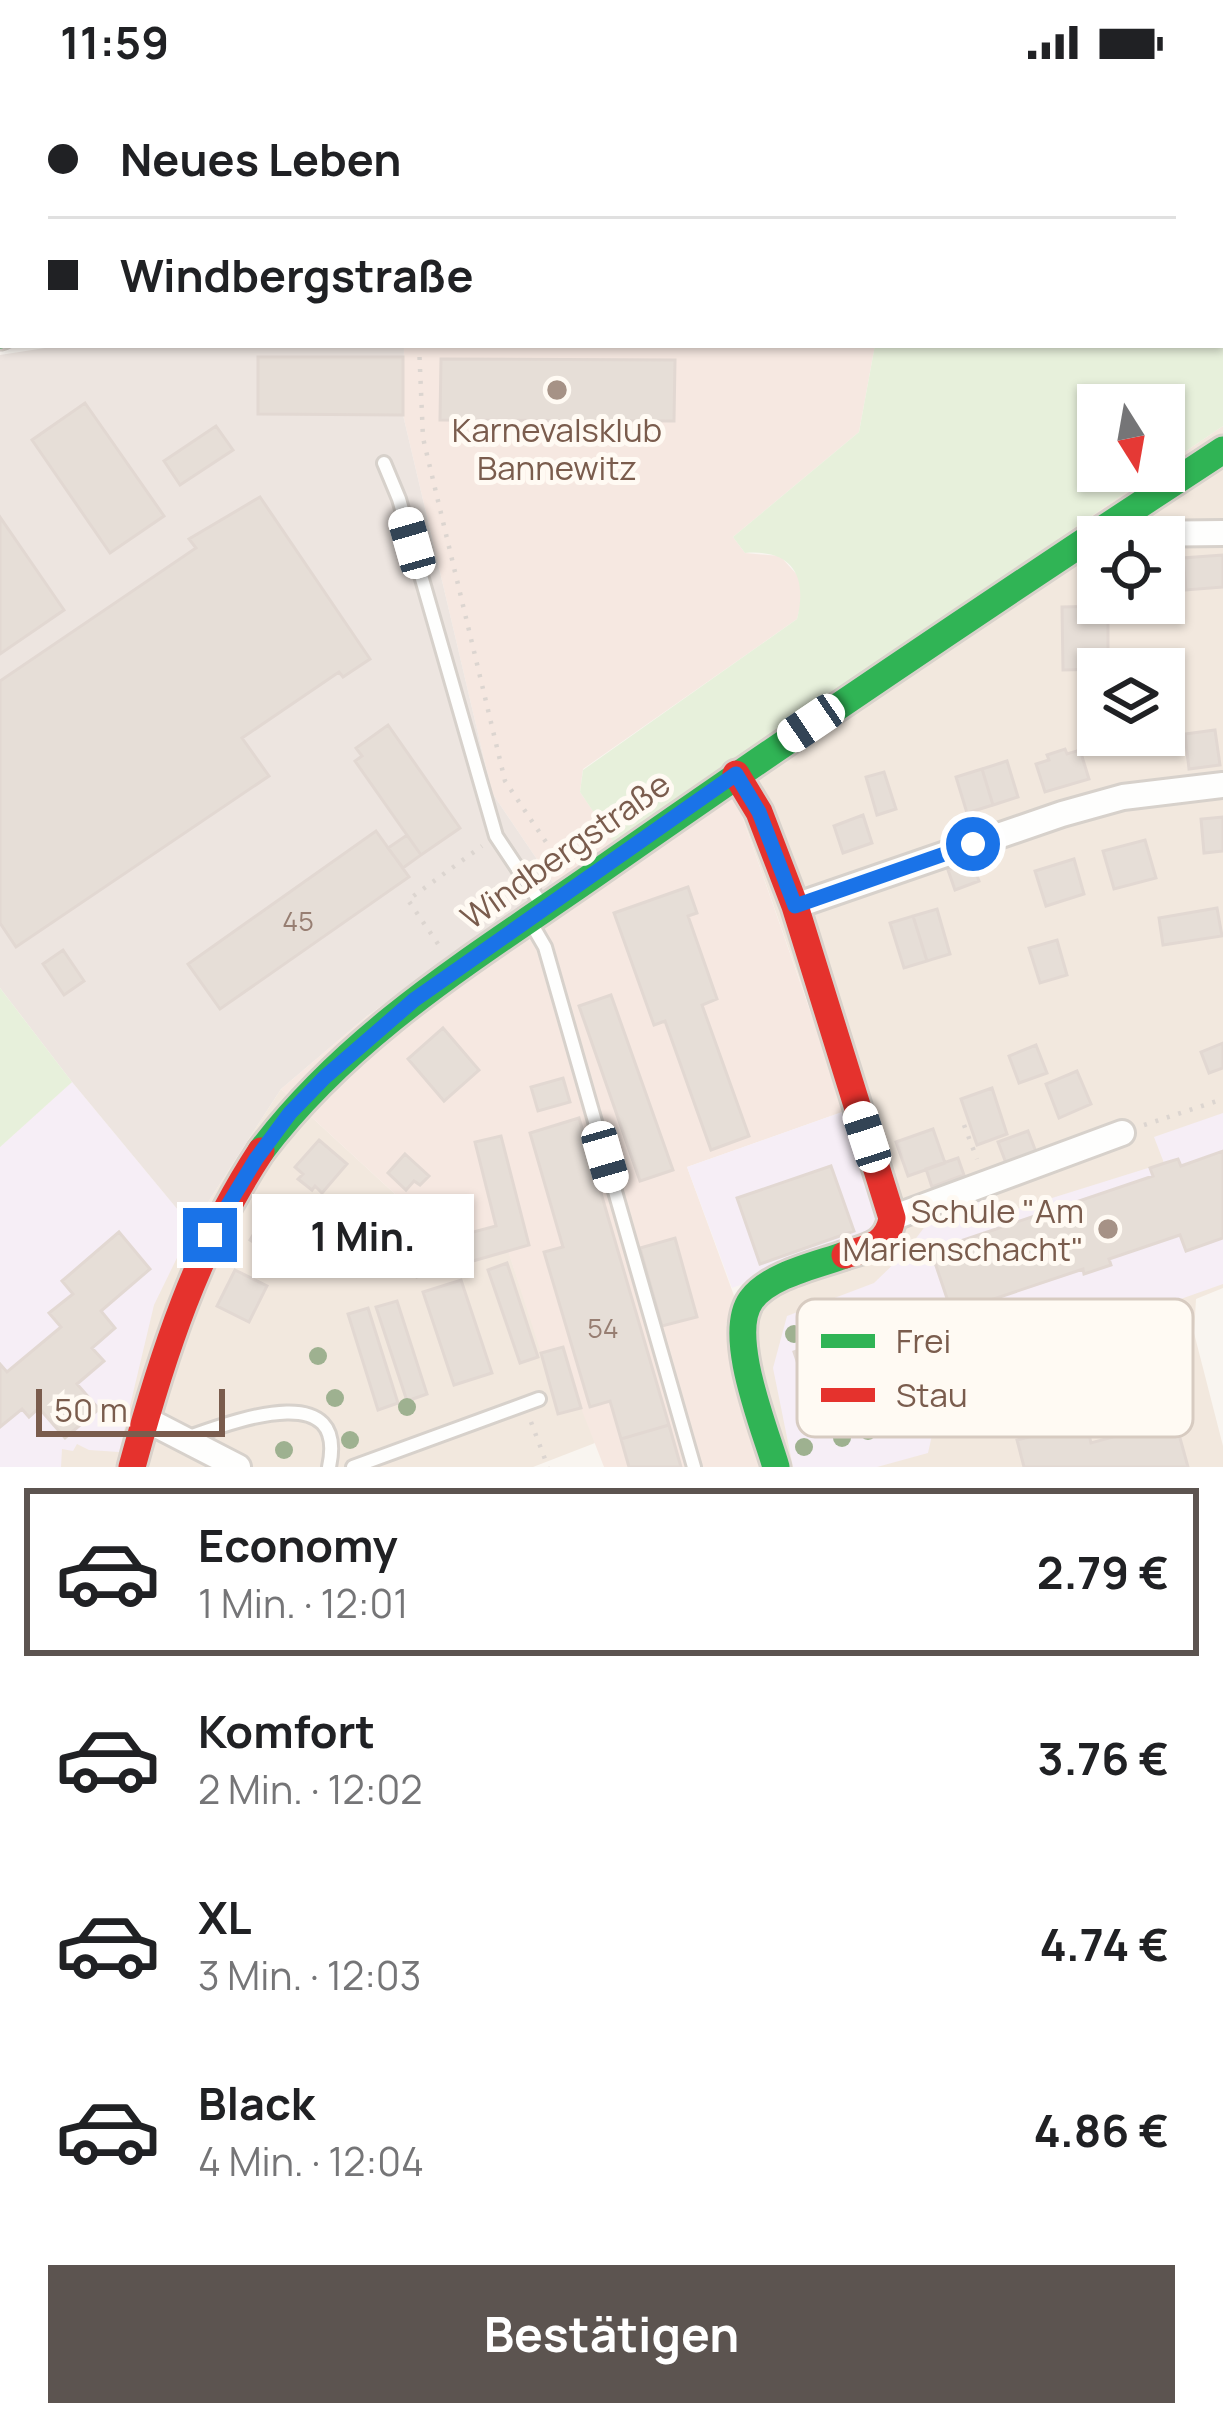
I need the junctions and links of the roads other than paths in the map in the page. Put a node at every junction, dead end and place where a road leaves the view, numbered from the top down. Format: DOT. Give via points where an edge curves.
graph roads {
  1 [pos="1223,450"];
  2 [pos="384,463"];
  3 [pos="1121,516"];
  4 [pos="1185,533"];
  5 [pos="1223,533"];
  6 [pos="1077,545"];
  7 [pos="736,774"];
  8 [pos="1223,785"];
  9 [pos="795,906"];
  10 [pos="537,914"];
  11 [pos="1122,1133"];
  12 [pos="892,1218"];
  13 [pos="532,1402"];
  14 [pos="145,1419"];
  15 [pos="186,1438"];
  16 [pos="132,1467"];
  17 [pos="238,1467"];
  18 [pos="328,1467"];
  19 [pos="353,1467"];
  20 [pos="694,1467"];
  21 [pos="776,1467"];
  1 -- 3 [label="street, Windbergstraße"];
  2 -- 10 [label="lane" via="496,836"];
  4 -- 5 [label="street"];
  6 -- 7 [label="street, Windbergstraße"];
  7 -- 9 [label="street"];
  7 -- 10 [label="street, Windbergstraße"];
  8 -- 9 [label="street" via="1062,814"];
  9 -- 12 [label="street"];
  10 -- 14 [label="street, Windbergstraße" via="455,970 290,1113 210,1235 177,1310"];
  10 -- 20 [label="lane"];
  11 -- 12 [label="street"];
  12 -- 21 [label="street" via="879,1244 751,1298 740,1324"];
  13 -- 19 [label="lane"];
  14 -- 15 [label="street"];
  14 -- 16 [label="street, Windbergstraße"];
  15 -- 17 [label="street"];
  15 -- 18 [label="lane" via="292,1410 324,1429"];
}
